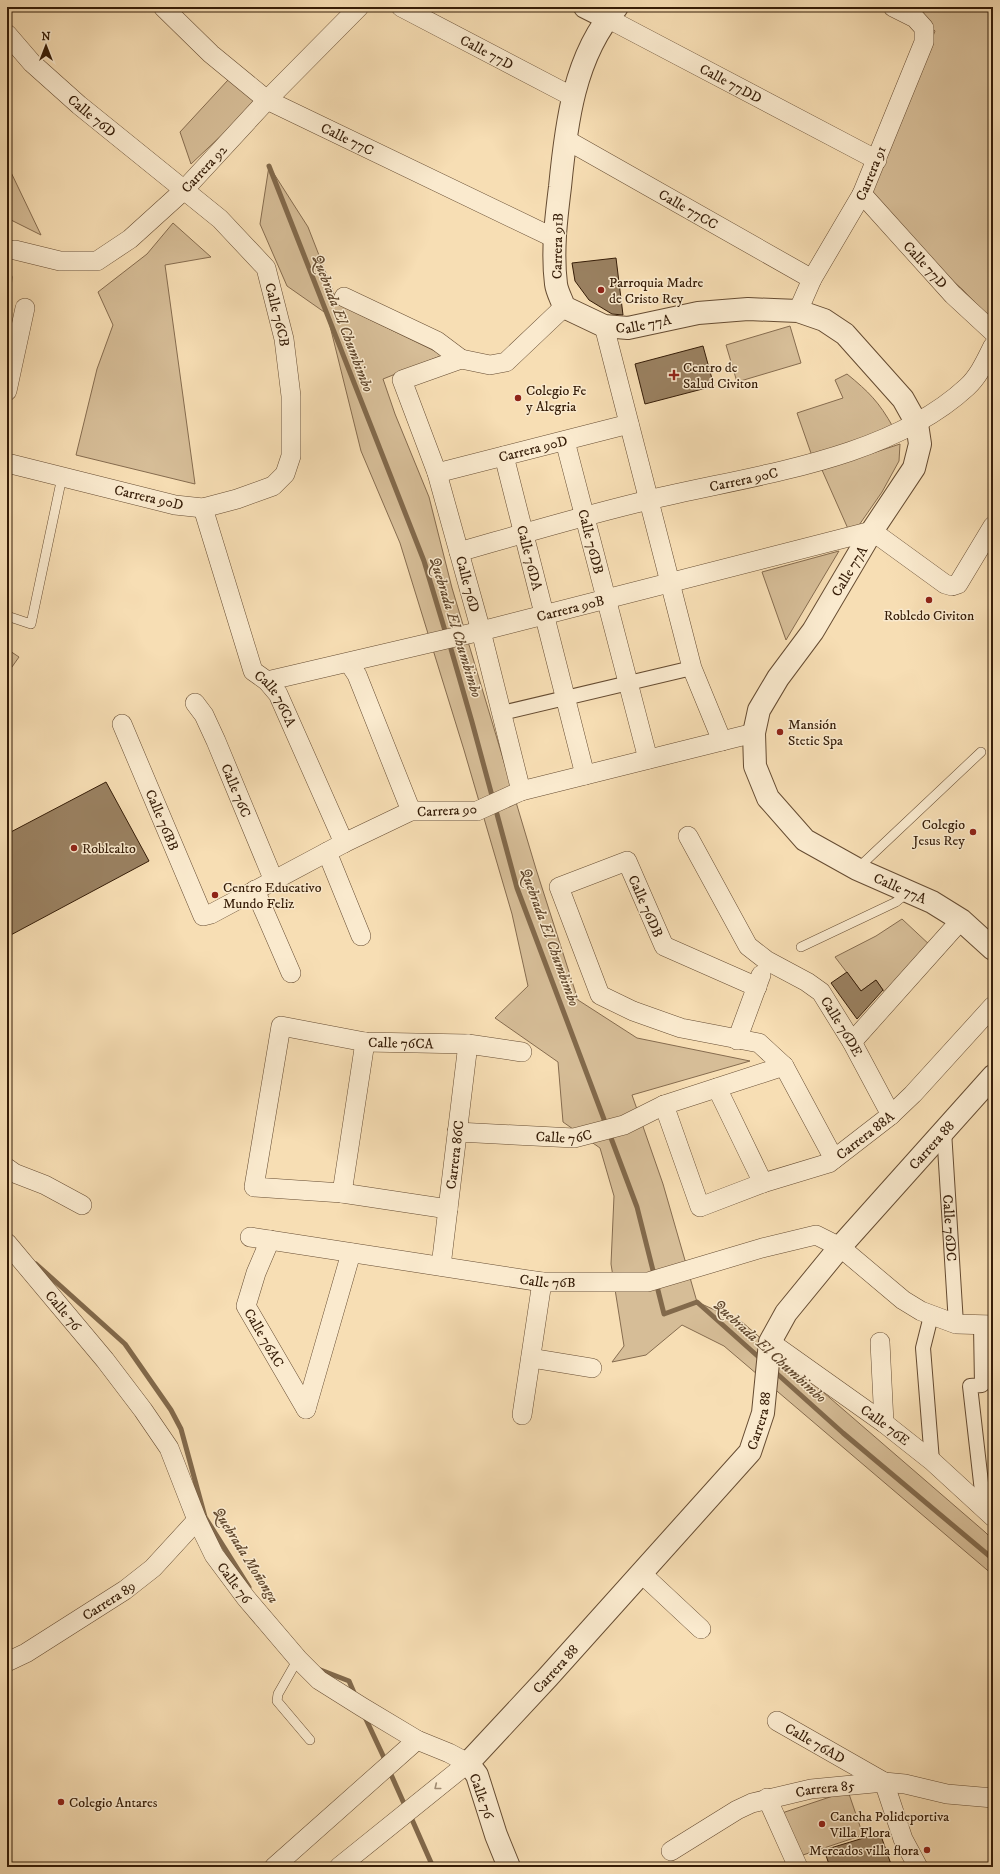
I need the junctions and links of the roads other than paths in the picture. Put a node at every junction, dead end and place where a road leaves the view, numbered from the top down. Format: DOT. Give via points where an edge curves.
graph roads {
  1 [pos="163,7"];
  2 [pos="359,7"];
  3 [pos="401,7"];
  4 [pos="585,7"];
  5 [pos="893,7"];
  6 [pos="612,13"];
  7 [pos="7,34"];
  8 [pos="573,96"];
  9 [pos="267,100"];
  10 [pos="565,139"];
  11 [pos="877,160"];
  12 [pos="183,191"];
  13 [pos="862,194"];
  14 [pos="554,238"];
  15 [pos="15,250"];
  16 [pos="812,279"];
  17 [pos="344,297"];
  18 [pos="564,307"];
  19 [pos="25,308"];
  20 [pos="798,311"];
  21 [pos="604,326"];
  22 [pos="993,332"];
  23 [pos="993,346"];
  24 [pos="461,359"];
  25 [pos="7,391"];
  26 [pos="629,424"];
  27 [pos="917,424"];
  28 [pos="565,440"];
  29 [pos="504,456"];
  30 [pos="7,463"];
  31 [pos="437,473"];
  32 [pos="285,474"];
  33 [pos="62,477"];
  34 [pos="648,500"];
  35 [pos="203,508"];
  36 [pos="585,517"];
  37 [pos="993,526"];
  38 [pos="872,531"];
  39 [pos="524,534"];
  40 [pos="459,552"];
  41 [pos="669,583"];
  42 [pos="607,599"];
  43 [pos="544,615"];
  44 [pos="7,616"];
  45 [pos="481,631"];
  46 [pos="349,663"];
  47 [pos="692,668"];
  48 [pos="267,681"];
  49 [pos="629,683"];
  50 [pos="566,698"];
  51 [pos="195,703"];
  52 [pos="502,713"];
  53 [pos="122,724"];
  54 [pos="754,734"];
  55 [pos="722,741"];
  56 [pos="981,752"];
  57 [pos="648,759"];
  58 [pos="585,775"];
  59 [pos="521,791"];
  60 [pos="411,811"];
  61 [pos="688,836"];
  62 [pos="344,843"];
  63 [pos="327,852"];
  64 [pos="857,869"];
  65 [pos="274,881"];
  66 [pos="255,890"];
  67 [pos="908,892"];
  68 [pos="203,916"];
  69 [pos="961,920"];
  70 [pos="361,936"];
  71 [pos="801,947"];
  72 [pos="993,949"];
  73 [pos="766,960"];
  74 [pos="291,973"];
  75 [pos="757,987"];
  76 [pos="993,1006"];
  77 [pos="737,1040"];
  78 [pos="365,1042"];
  79 [pos="852,1042"];
  80 [pos="468,1044"];
  81 [pos="522,1052"];
  82 [pos="784,1066"];
  83 [pos="993,1076"];
  84 [pos="717,1088"];
  85 [pos="664,1105"];
  86 [pos="891,1115"];
  87 [pos="944,1131"];
  88 [pos="457,1132"];
  89 [pos="834,1159"];
  90 [pos="7,1168"];
  91 [pos="763,1183"];
  92 [pos="342,1193"];
  93 [pos="82,1205"];
  94 [pos="448,1209"];
  95 [pos="250,1237"];
  96 [pos="270,1240"];
  97 [pos="7,1243"];
  98 [pos="840,1248"];
  99 [pos="351,1252"];
  100 [pos="441,1266"];
  101 [pos="542,1282"];
  102 [pos="931,1316"];
  103 [pos="956,1324"];
  104 [pos="987,1325"];
  105 [pos="880,1342"];
  106 [pos="531,1358"];
  107 [pos="768,1358"];
  108 [pos="592,1368"];
  109 [pos="522,1415"];
  110 [pos="884,1423"];
  111 [pos="932,1461"];
  112 [pos="988,1513"];
  113 [pos="197,1520"];
  114 [pos="641,1572"];
  115 [pos="701,1629"];
  116 [pos="298,1659"];
  117 [pos="7,1662"];
  118 [pos="777,1721"];
  119 [pos="310,1740"];
  120 [pos="417,1740"];
  121 [pos="468,1763"];
  122 [pos="884,1782"];
  123 [pos="767,1798"];
  124 [pos="993,1798"];
  125 [pos="903,1839"];
  126 [pos="671,1851"];
  127 [pos="274,1867"];
  128 [pos="339,1867"];
  129 [pos="509,1867"];
  130 [pos="798,1867"];
  131 [pos="903,1867"];
  132 [pos="918,1867"];
  1 -- 9 [label="street, Calle 77C" via="211,54"];
  2 -- 9 [label="street, Carrera 92"];
  3 -- 8 [label="street, Calle 77D"];
  4 -- 6 [label="street, Calle 77DD"];
  5 -- 11 [label="street, Carrera 91" via="915,18 924,28 924,42"];
  6 -- 8 [label="street, Carrera 91B" via="586,56"];
  6 -- 11 [label="street, Calle 77DD"];
  7 -- 12 [label="street, Calle 76D" via="32,63 79,105"];
  8 -- 10 [label="street, Carrera 91B"];
  9 -- 12 [label="street, Carrera 92"];
  9 -- 14 [label="street, Calle 77C"];
  10 -- 14 [label="street, Carrera 91B"];
  10 -- 16 [label="street, Calle 77CC"];
  11 -- 13 [label="street, Carrera 91"];
  12 -- 15 [label="street, Carrera 92" via="130,239 97,261 60,261"];
  12 -- 32 [label="street, Calle 76CB" via="220,219 266,268 284,339 291,396 291,456"];
  13 -- 16 [label="street, Carrera 91"];
  13 -- 22 [label="street, Calle 77D" via="953,295"];
  14 -- 18 [label="street, Carrera 91B" via="556,286"];
  16 -- 20 [label="street, Carrera 91"];
  17 -- 24 [label="street" via="437,341"];
  18 -- 21 [label="street, Calle 77A"];
  18 -- 24 [label="street" via="506,362 490,365"];
  19 -- 25 [label="street"];
  20 -- 21 [label="street, Calle 77A" via="719,311 628,328"];
  20 -- 27 [label="street, Calle 77A" via="824,320 845,334 903,399"];
  21 -- 26 [label="street, Calle 77A"];
  23 -- 27 [label="street, Carrera 90C" via="983,366 967,386"];
  24 -- 31 [label="street, Calle 76D" via="402,380"];
  26 -- 28 [label="street, Carrera 90D"];
  26 -- 34 [label="street, Calle 77A"];
  27 -- 34 [label="street, Carrera 90C" via="833,458"];
  27 -- 38 [label="street, Calle 77A" via="920,444 914,468"];
  28 -- 29 [label="street, Carrera 90D"];
  28 -- 36 [label="street, Calle 76DB"];
  29 -- 31 [label="street, Carrera 90D"];
  29 -- 39 [label="street, Calle 76DA"];
  30 -- 33 [label="street, Carrera 90D"];
  31 -- 40 [label="street, Calle 76D"];
  32 -- 35 [label="street, Carrera 90D" via="273,486"];
  33 -- 35 [label="street, Carrera 90D" via="175,505"];
  33 -- 44 [label="lane" via="31,624"];
  34 -- 36 [label="street, Carrera 90C"];
  34 -- 41 [label="street, Calle 77A"];
  35 -- 48 [label="street, Calle 76CA" via="253,671"];
  36 -- 39 [label="street, Carrera 90C"];
  36 -- 42 [label="street, Calle 76DB"];
  37 -- 38 [label="street" via="958,584 952,586 945,584"];
  38 -- 41 [label="street, Carrera 90B"];
  38 -- 54 [label="street, Calle 77A" via="813,631 778,678 759,710"];
  39 -- 40 [label="street, Carrera 90C"];
  39 -- 43 [label="street, Calle 76DA"];
  40 -- 45 [label="street, Calle 76D"];
  41 -- 42 [label="street, Carrera 90B"];
  41 -- 47 [label="street, Calle 77A"];
  42 -- 43 [label="street, Carrera 90B"];
  42 -- 49 [label="street, Calle 76DB"];
  43 -- 45 [label="street, Carrera 90B"];
  43 -- 50 [label="street, Calle 76DA"];
  45 -- 46 [label="street, Carrera 90B"];
  45 -- 52 [label="street, Calle 76D"];
  46 -- 48 [label="street, Carrera 90B"];
  46 -- 60 [label="street" via="357,675"];
  47 -- 49 [label="street"];
  47 -- 55 [label="street, Calle 77A"];
  48 -- 62 [label="street, Calle 76CA" via="278,694"];
  49 -- 50 [label="street"];
  49 -- 57 [label="street, Calle 76DB"];
  50 -- 52 [label="street"];
  50 -- 58 [label="street, Calle 76DA"];
  51 -- 65 [label="street, Calle 76C" via="204,715 216,741"];
  52 -- 59 [label="street, Calle 76D"];
  53 -- 68 [label="street, Calle 76BB"];
  54 -- 55 [label="street, Carrera 90"];
  54 -- 64 [label="street, Calle 77A" via="755,766 768,798 805,840"];
  55 -- 57 [label="street, Carrera 90"];
  56 -- 64 [label="lane"];
  57 -- 58 [label="street, Carrera 90"];
  58 -- 59 [label="street, Carrera 90"];
  59 -- 60 [label="street, Carrera 90" via="477,811"];
  60 -- 62 [label="street, Carrera 90"];
  61 -- 73 [label="street, Calle 76DE" via="748,946"];
  62 -- 63 [label="street, Carrera 90"];
  63 -- 65 [label="street, Carrera 90"];
  63 -- 70 [label="street"];
  64 -- 67 [label="street, Calle 77A"];
  65 -- 66 [label="street, Carrera 90"];
  66 -- 68 [label="street, Carrera 90"];
  66 -- 74 [label="street"];
  67 -- 69 [label="street, Calle 77A" via="932,902"];
  67 -- 71 [label="lane" via="896,902"];
  69 -- 72 [label="street, Calle 77A"];
  69 -- 79 [label="street"];
  73 -- 75 [label="street"];
  73 -- 79 [label="street, Calle 76DE" via="820,992"];
  75 -- 77 [label="street"];
  75 -- 77 [label="street, Calle 76DB" via="664,946 627,861 559,887 600,995 633,1011 681,1028"];
  76 -- 86 [label="street, Carrera 88A"];
  77 -- 82 [label="street" via="760,1043"];
  78 -- 80 [label="street, Calle 76CA"];
  78 -- 92 [label="street"];
  78 -- 92 [label="street, Calle 76CA" via="281,1026 254,1187"];
  79 -- 86 [label="street, Calle 76DE"];
  80 -- 81 [label="street, Calle 76CA"];
  80 -- 88 [label="street, Carrera 86C"];
  82 -- 84 [label="street, Calle 76C"];
  82 -- 89 [label="street"];
  83 -- 87 [label="street, Carrera 88"];
  84 -- 85 [label="street, Calle 76C"];
  84 -- 91 [label="street"];
  85 -- 88 [label="street, Calle 76C" via="624,1125 574,1138"];
  85 -- 91 [label="street, Carrera 88A" via="700,1207"];
  86 -- 89 [label="street, Carrera 88A"];
  87 -- 98 [label="street, Carrera 88"];
  87 -- 103 [label="street, Calle 76DC"];
  88 -- 94 [label="street, Carrera 86C"];
  89 -- 91 [label="street, Carrera 88A" via="829,1163"];
  90 -- 93 [label="street"];
  92 -- 94 [label="street"];
  94 -- 100 [label="street, Carrera 86C"];
  95 -- 96 [label="street, Calle 76B"];
  96 -- 99 [label="street, Calle 76B"];
  96 -- 99 [label="street, Calle 76AC" via="246,1306 306,1410"];
  97 -- 113 [label="street, Calle 76" via="104,1360 169,1448"];
  98 -- 101 [label="street, Calle 76B" via="816,1235 762,1248 648,1282"];
  98 -- 102 [label="street, Calle 76B" via="903,1300"];
  98 -- 107 [label="street, Carrera 88" via="786,1313"];
  99 -- 100 [label="street, Calle 76B"];
  100 -- 101 [label="street, Calle 76B"];
  101 -- 106 [label="street"];
  102 -- 103 [label="street, Calle 76B"];
  102 -- 111 [label="street" via="924,1348"];
  103 -- 104 [label="street, Calle 76B"];
  104 -- 112 [label="street" via="982,1385 970,1386"];
  105 -- 110 [label="street"];
  106 -- 108 [label="street"];
  106 -- 109 [label="street"];
  107 -- 110 [label="street, Calle 76E"];
  107 -- 114 [label="street, Carrera 88" via="762,1412 750,1452"];
  110 -- 111 [label="street, Calle 76E"];
  111 -- 112 [label="street, Calle 76E"];
  113 -- 116 [label="street, Calle 76" via="214,1555 246,1598"];
  113 -- 117 [label="street, Carrera 89" via="152,1568 126,1590 26,1653"];
  114 -- 115 [label="street"];
  114 -- 121 [label="street, Carrera 88"];
  116 -- 119 [label="lane" via="278,1694 277,1701"];
  116 -- 120 [label="street, Calle 76" via="319,1680"];
  118 -- 122 [label="street, Calle 76AD"];
  120 -- 121 [label="street, Calle 76"];
  120 -- 127 [label="street"];
  121 -- 128 [label="street, one-way"];
  121 -- 129 [label="street, Calle 76" via="477,1775"];
  122 -- 123 [label="street, Carrera 85" via="833,1786"];
  122 -- 124 [label="street, Carrera 85" via="947,1794"];
  122 -- 125 [label="street"];
  123 -- 126 [label="street, Carrera 85" via="737,1810"];
  123 -- 130 [label="street"];
  125 -- 131 [label="street"];
  125 -- 132 [label="street"];
}
